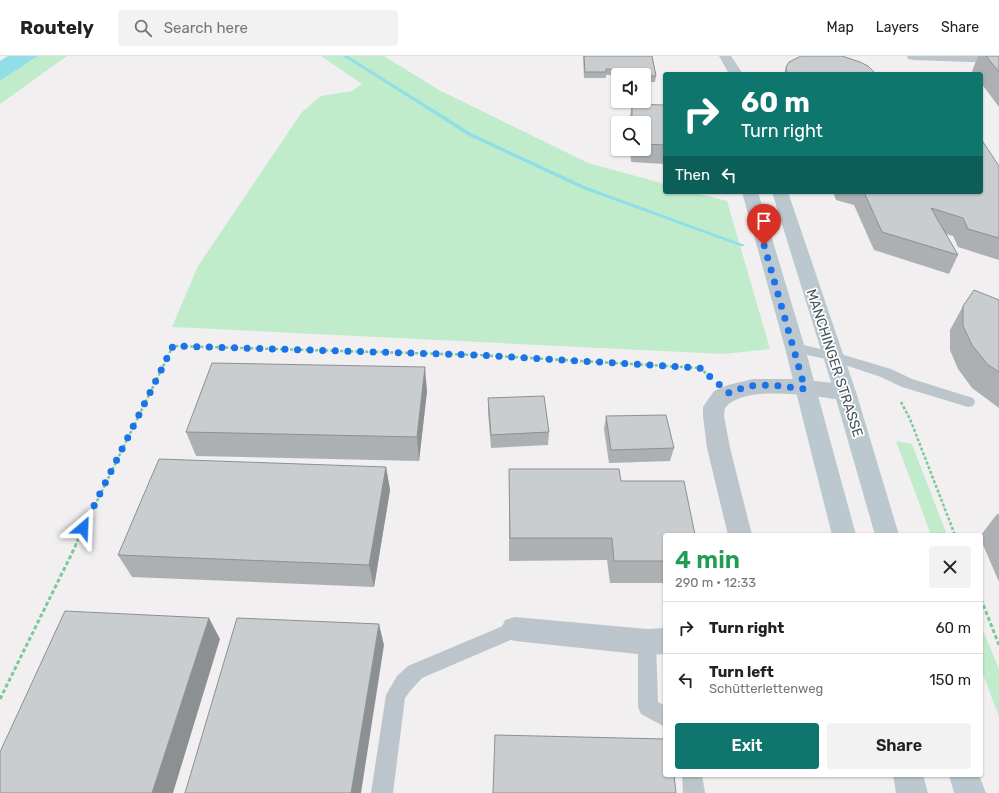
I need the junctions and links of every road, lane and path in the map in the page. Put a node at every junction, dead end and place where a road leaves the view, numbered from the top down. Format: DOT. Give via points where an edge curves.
graph roads {
  1 [pos="720,56"];
  2 [pos="725,56"];
  3 [pos="913,56"];
  4 [pos="951,57"];
  5 [pos="999,59"];
  6 [pos="718,71"];
  7 [pos="735,72"];
  8 [pos="751,194"];
  9 [pos="781,194"];
  10 [pos="795,348"];
  11 [pos="832,356"];
  12 [pos="886,373"];
  13 [pos="805,389"];
  14 [pos="845,392"];
  15 [pos="729,393"];
  16 [pos="968,402"];
  17 [pos="740,533"];
  18 [pos="843,533"];
  19 [pos="887,533"];
  20 [pos="955,533"];
  21 [pos="983,605"];
  22 [pos="515,629"];
  23 [pos="656,642"];
  24 [pos="999,645"];
  25 [pos="0,699"];
  26 [pos="663,716"];
  27 [pos="692,777"];
  28 [pos="908,777"];
  29 [pos="965,777"];
  30 [pos="382,793"];
  31 [pos="694,793"];
  32 [pos="912,793"];
  33 [pos="970,793"];
  1 -- 6 [label="main road"];
  2 -- 7 [label="main road"];
  3 -- 4 [label="street"];
  4 -- 5 [label="street"];
  8 -- 10 [label="main road"];
  9 -- 11 [label="main road, MANCHINGER STRASSE"];
  10 -- 11 [label="lane"];
  10 -- 13 [label="main road"];
  11 -- 12 [label="lane"];
  11 -- 14 [label="main road, MANCHINGER STRASSE"];
  12 -- 16 [label="lane" via="907,383"];
  12 -- 20 [label="path" via="910,419"];
  13 -- 14 [label="street"];
  13 -- 15 [label="street" via="772,385 748,386"];
  13 -- 18 [label="main road"];
  14 -- 19 [label="main road, MANCHINGER STRASSE"];
  15 -- 17 [label="street" via="719,399 714,407 714,428"];
  15 -- 25 [label="path" via="700,368 478,355 173,346"];
  21 -- 24 [label="path"];
  22 -- 23 [label="street"];
  22 -- 30 [label="lane" via="415,672 404,683 396,695"];
  23 -- 26 [label="lane" via="648,707"];
  27 -- 31 [label="lane"];
  28 -- 32 [label="main road"];
  29 -- 33 [label="main road"];
}
